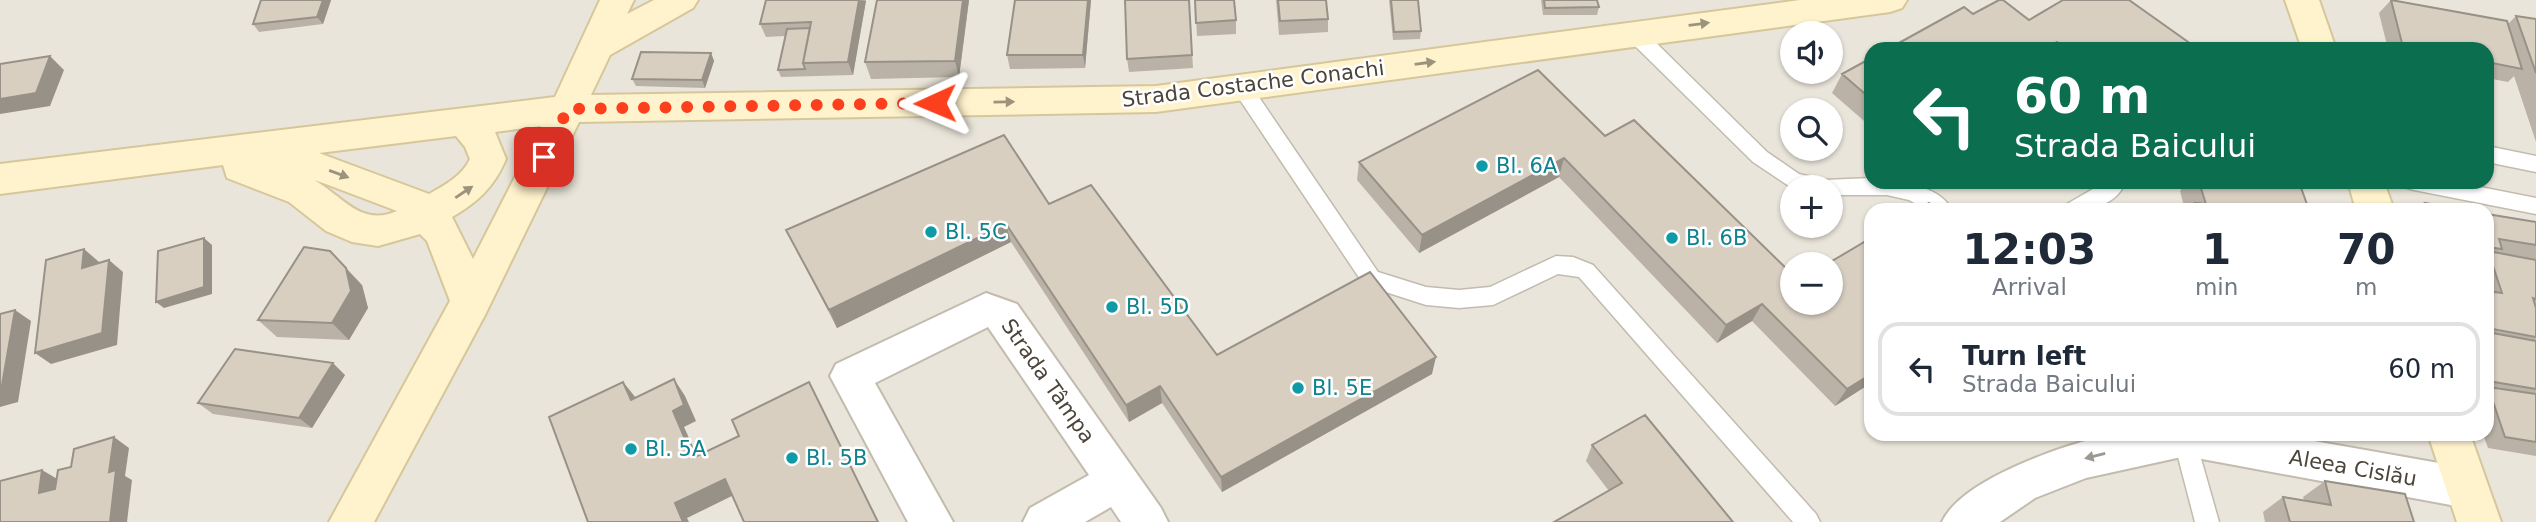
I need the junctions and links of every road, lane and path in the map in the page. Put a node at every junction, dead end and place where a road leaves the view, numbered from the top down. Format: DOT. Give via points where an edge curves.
graph roads {
  1 [pos="617,0"];
  2 [pos="681,0"];
  3 [pos="1890,0"];
  4 [pos="2302,0"];
  5 [pos="1634,33"];
  6 [pos="2317,42"];
  7 [pos="596,47"];
  8 [pos="1243,89"];
  9 [pos="568,109"];
  10 [pos="464,122"];
  11 [pos="250,148"];
  12 [pos="193,153"];
  13 [pos="2494,155"];
  14 [pos="2536,164"];
  15 [pos="1786,175"];
  16 [pos="0,179"];
  17 [pos="1864,185"];
  18 [pos="1843,186"];
  19 [pos="1893,189"];
  20 [pos="2110,189"];
  21 [pos="2450,189"];
  22 [pos="1928,203"];
  23 [pos="2086,203"];
  24 [pos="2536,206"];
  25 [pos="426,215"];
  26 [pos="471,303"];
  27 [pos="2162,441"];
  28 [pos="2186,441"];
  29 [pos="2206,441"];
  30 [pos="2451,441"];
  31 [pos="1118,481"];
  32 [pos="2473,505"];
  33 [pos="351,522"];
  34 [pos="931,522"];
  35 [pos="1045,522"];
  36 [pos="1146,522"];
  37 [pos="1808,522"];
  38 [pos="1964,522"];
  39 [pos="2207,522"];
  1 -- 7 [label="main road"];
  2 -- 7 [label="main road"];
  5 -- 3 [label="main road, Strada Costache Conachi, one-way"];
  4 -- 6 [label="main road"];
  8 -- 5 [label="main road, Strada Costache Conachi, one-way"];
  5 -- 15 [label="lane" via="1760,157"];
  7 -- 9 [label="main road"];
  9 -- 8 [label="main road, Strada Costache Conachi, one-way" via="1156,99"];
  8 -- 37 [label="lane" via="1371,279 1426,296 1459,299 1493,296 1556,265 1586,271"];
  9 -- 10 [label="main road, Strada Costache Conachi"];
  9 -- 26 [label="main road"];
  10 -- 11 [label="main road, Strada Costache Conachi"];
  25 -- 10 [label="main road, one-way" via="470,189 482,176 488,159 481,140"];
  11 -- 12 [label="main road, Strada Costache Conachi"];
  11 -- 25 [label="main road, one-way" via="412,201"];
  12 -- 16 [label="main road, Strada Costache Conachi"];
  12 -- 25 [label="main road" via="299,191 342,222 363,229 383,232"];
  13 -- 14 [label="lane"];
  17 -- 18 [label="lane"];
  19 -- 22 [label="lane"];
  20 -- 23 [label="lane"];
  21 -- 24 [label="lane"];
  25 -- 26 [label="main road" via="443,233"];
  26 -- 33 [label="main road"];
  27 -- 38 [label="street, Aleea Cislău, one-way" via="2084,458 2020,484"];
  28 -- 39 [label="lane"];
  29 -- 32 [label="street, Aleea Cislău"];
  30 -- 32 [label="main road"];
  31 -- 34 [label="street, Strada Tâmpa" via="1003,316 986,310 850,376"];
  31 -- 35 [label="street"];
  31 -- 36 [label="street, Strada Tâmpa"];
}
